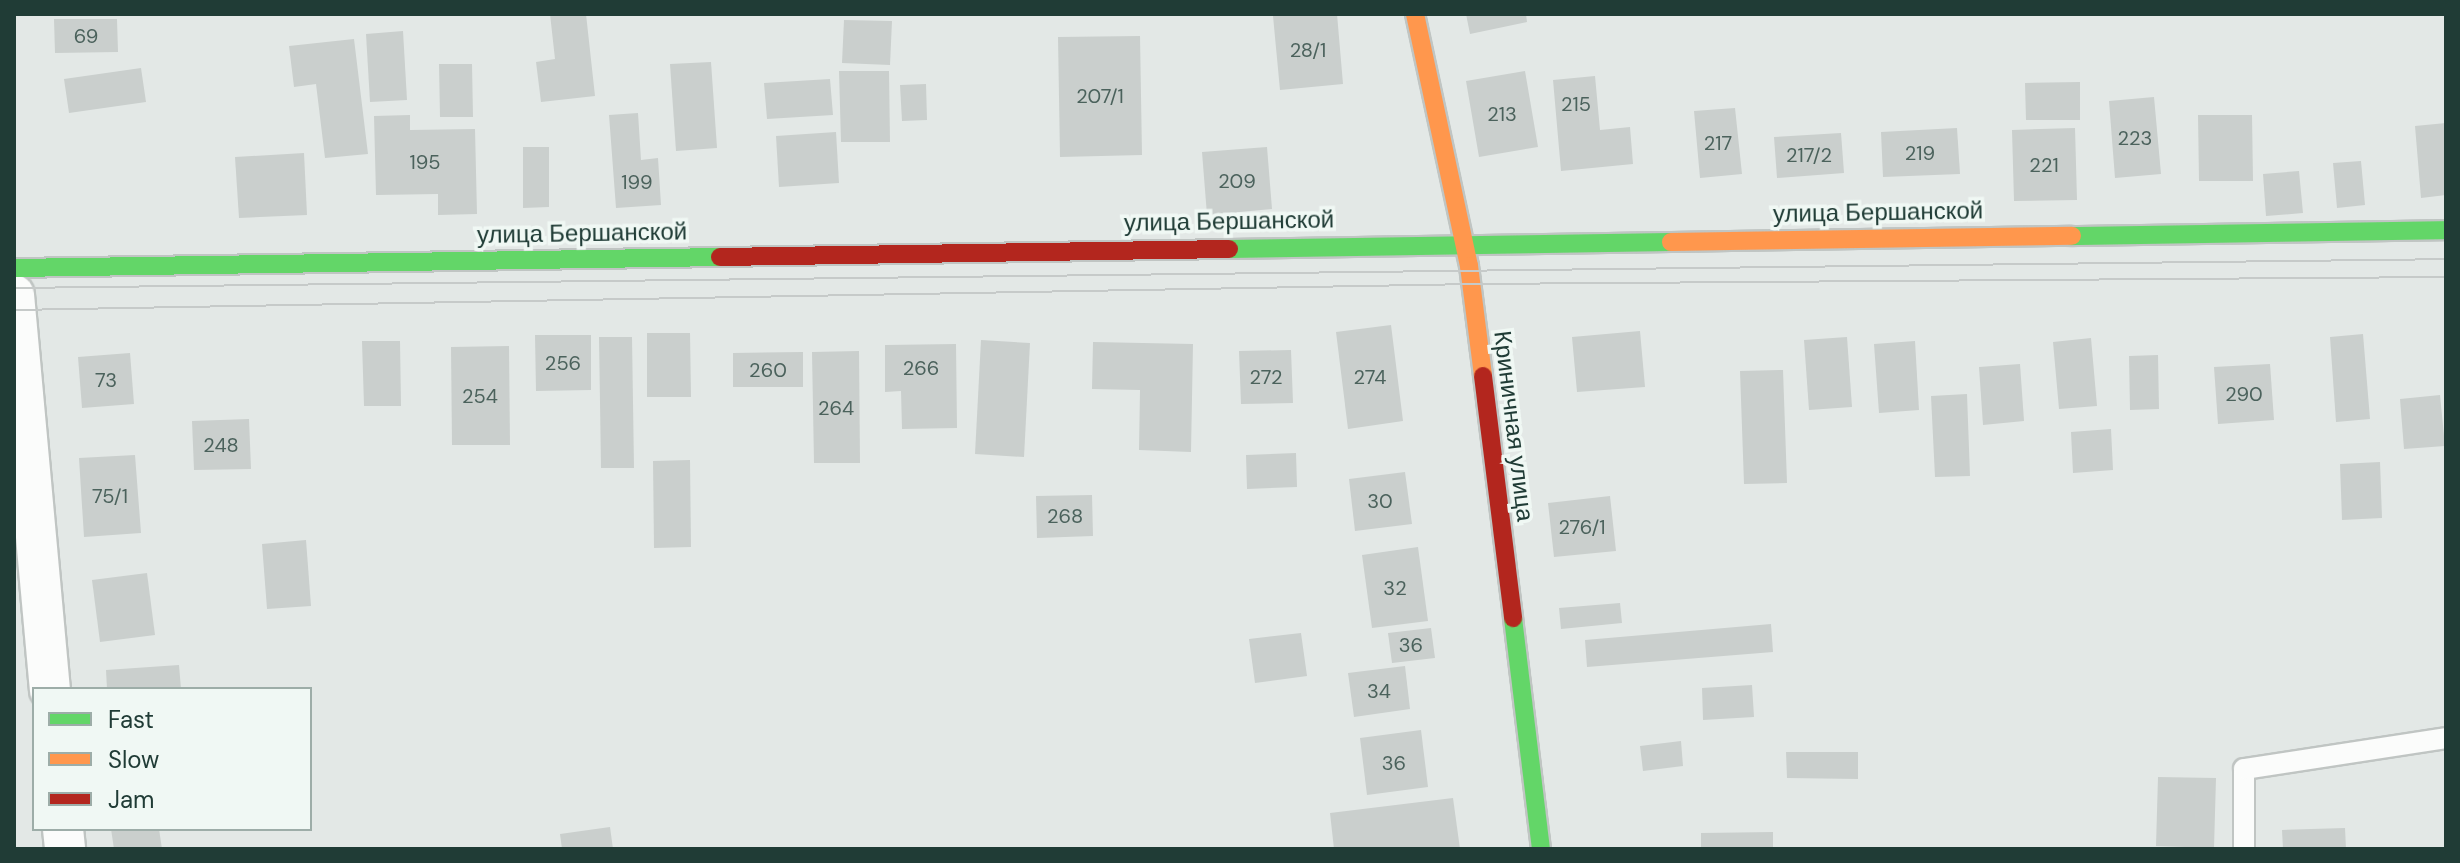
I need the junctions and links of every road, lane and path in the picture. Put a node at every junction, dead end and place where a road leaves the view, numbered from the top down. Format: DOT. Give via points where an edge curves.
graph roads {
  1 [pos="1415,14"];
  2 [pos="2446,230"];
  3 [pos="1465,241"];
  4 [pos="14,268"];
  5 [pos="14,295"];
  6 [pos="50,687"];
  7 [pos="2446,738"];
  8 [pos="1541,849"];
  9 [pos="2244,849"];
  1 -- 3 [label="street, Криничная улица"];
  2 -- 3 [label="street, улица Бершанской"];
  3 -- 4 [label="street, улица Бершанской"];
  3 -- 8 [label="street, Криничная улица"];
  5 -- 6 [label="street"];
  7 -- 9 [label="lane" via="2244,769"];
}
